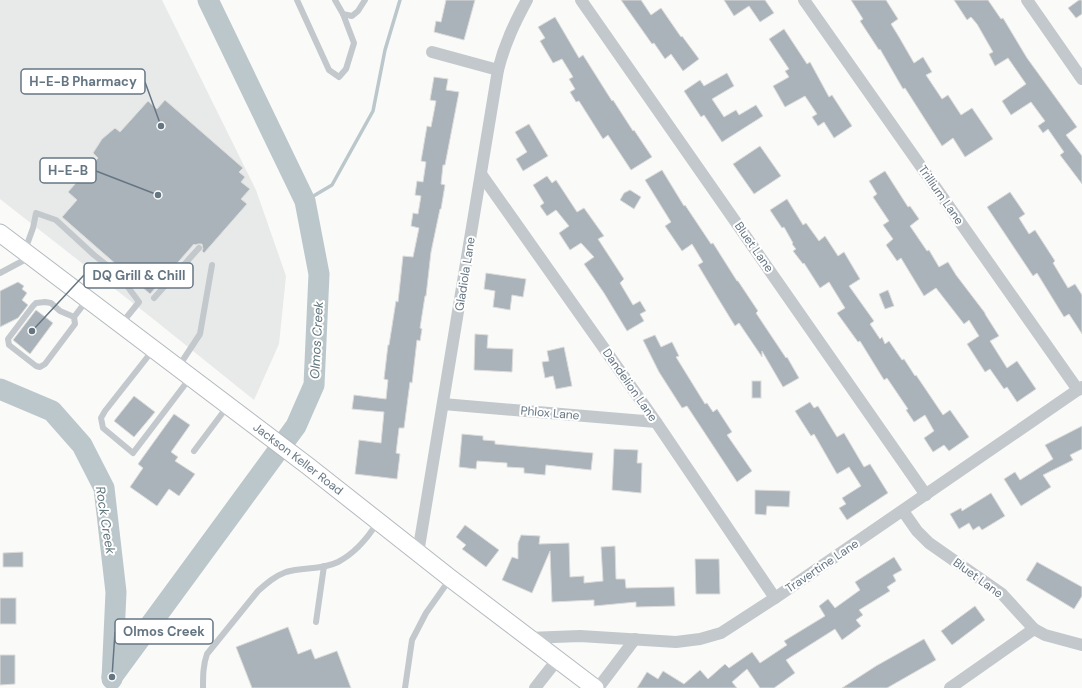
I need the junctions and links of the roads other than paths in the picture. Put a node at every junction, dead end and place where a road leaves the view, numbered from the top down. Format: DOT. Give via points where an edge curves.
graph roads {
  1 [pos="297,0"];
  2 [pos="336,0"];
  3 [pos="365,0"];
  4 [pos="527,0"];
  5 [pos="581,0"];
  6 [pos="804,0"];
  7 [pos="1027,0"];
  8 [pos="343,14"];
  9 [pos="432,52"];
  10 [pos="498,70"];
  11 [pos="1082,79"];
  12 [pos="481,174"];
  13 [pos="0,232"];
  14 [pos="199,248"];
  15 [pos="28,254"];
  16 [pos="212,265"];
  17 [pos="0,273"];
  18 [pos="154,298"];
  19 [pos="88,299"];
  20 [pos="74,317"];
  21 [pos="121,324"];
  22 [pos="154,349"];
  23 [pos="184,372"];
  24 [pos="1080,388"];
  25 [pos="443,404"];
  26 [pos="228,405"];
  27 [pos="656,422"];
  28 [pos="194,451"];
  29 [pos="926,495"];
  30 [pos="903,510"];
  31 [pos="378,522"];
  32 [pos="418,553"];
  33 [pos="324,566"];
  34 [pos="450,578"];
  35 [pos="775,598"];
  36 [pos="316,622"];
  37 [pos="1034,630"];
  38 [pos="528,638"];
  39 [pos="635,639"];
  40 [pos="1082,645"];
  41 [pos="557,660"];
  42 [pos="203,688"];
  43 [pos="405,688"];
  44 [pos="536,688"];
  45 [pos="596,688"];
  46 [pos="950,688"];
  1 -- 8 [label="lane" via="329,70 339,76 346,69 354,44"];
  2 -- 8 [label="lane"];
  3 -- 8 [label="lane" via="352,16"];
  4 -- 10 [label="street, Gladiola Lane" via="510,32"];
  5 -- 29 [label="street, Bluet Lane"];
  6 -- 24 [label="street, Trillium Lane"];
  7 -- 11 [label="street"];
  9 -- 10 [label="street"];
  10 -- 12 [label="street, Gladiola Lane"];
  12 -- 25 [label="street, Gladiola Lane"];
  12 -- 27 [label="street, Dandelion Lane"];
  13 -- 15 [label="main road, Jackson Keller Road"];
  14 -- 18 [label="lane"];
  15 -- 17 [label="lane"];
  15 -- 19 [label="main road, Jackson Keller Road"];
  15 -- 21 [label="lane" via="36,213 56,220 119,275 139,302"];
  16 -- 23 [label="lane" via="200,334"];
  19 -- 20 [label="lane"];
  19 -- 21 [label="main road, Jackson Keller Road"];
  20 -- 20 [label="lane" via="75,324 40,367 9,344 8,339 36,303 51,303 60,312"];
  21 -- 22 [label="main road, Jackson Keller Road"];
  22 -- 23 [label="main road, Jackson Keller Road"];
  22 -- 23 [label="lane" via="101,418 103,428 133,453"];
  23 -- 26 [label="main road, Jackson Keller Road"];
  24 -- 29 [label="street, Travertine Lane"];
  25 -- 27 [label="street, Phlox Lane"];
  25 -- 32 [label="street, Gladiola Lane"];
  26 -- 28 [label="lane"];
  26 -- 31 [label="main road, Jackson Keller Road"];
  27 -- 35 [label="street, Dandelion Lane"];
  29 -- 30 [label="street, Travertine Lane"];
  30 -- 35 [label="street, Travertine Lane"];
  30 -- 37 [label="street, Bluet Lane" via="929,543 1002,594"];
  31 -- 32 [label="main road, Jackson Keller Road"];
  31 -- 33 [label="lane" via="369,536 352,553"];
  32 -- 34 [label="main road, Jackson Keller Road"];
  33 -- 36 [label="lane"];
  33 -- 42 [label="lane" via="288,572 268,582 258,591 207,654 203,668"];
  34 -- 38 [label="main road, Jackson Keller Road"];
  34 -- 43 [label="lane" via="426,613 412,640"];
  35 -- 39 [label="street, Travertine Lane" via="721,632 700,639 676,642"];
  37 -- 40 [label="street, Bluet Lane"];
  37 -- 46 [label="street"];
  38 -- 39 [label="street, Travertine Lane" via="580,636"];
  38 -- 41 [label="main road, Jackson Keller Road"];
  39 -- 45 [label="street"];
  41 -- 44 [label="street"];
  41 -- 45 [label="main road, Jackson Keller Road"];
}
